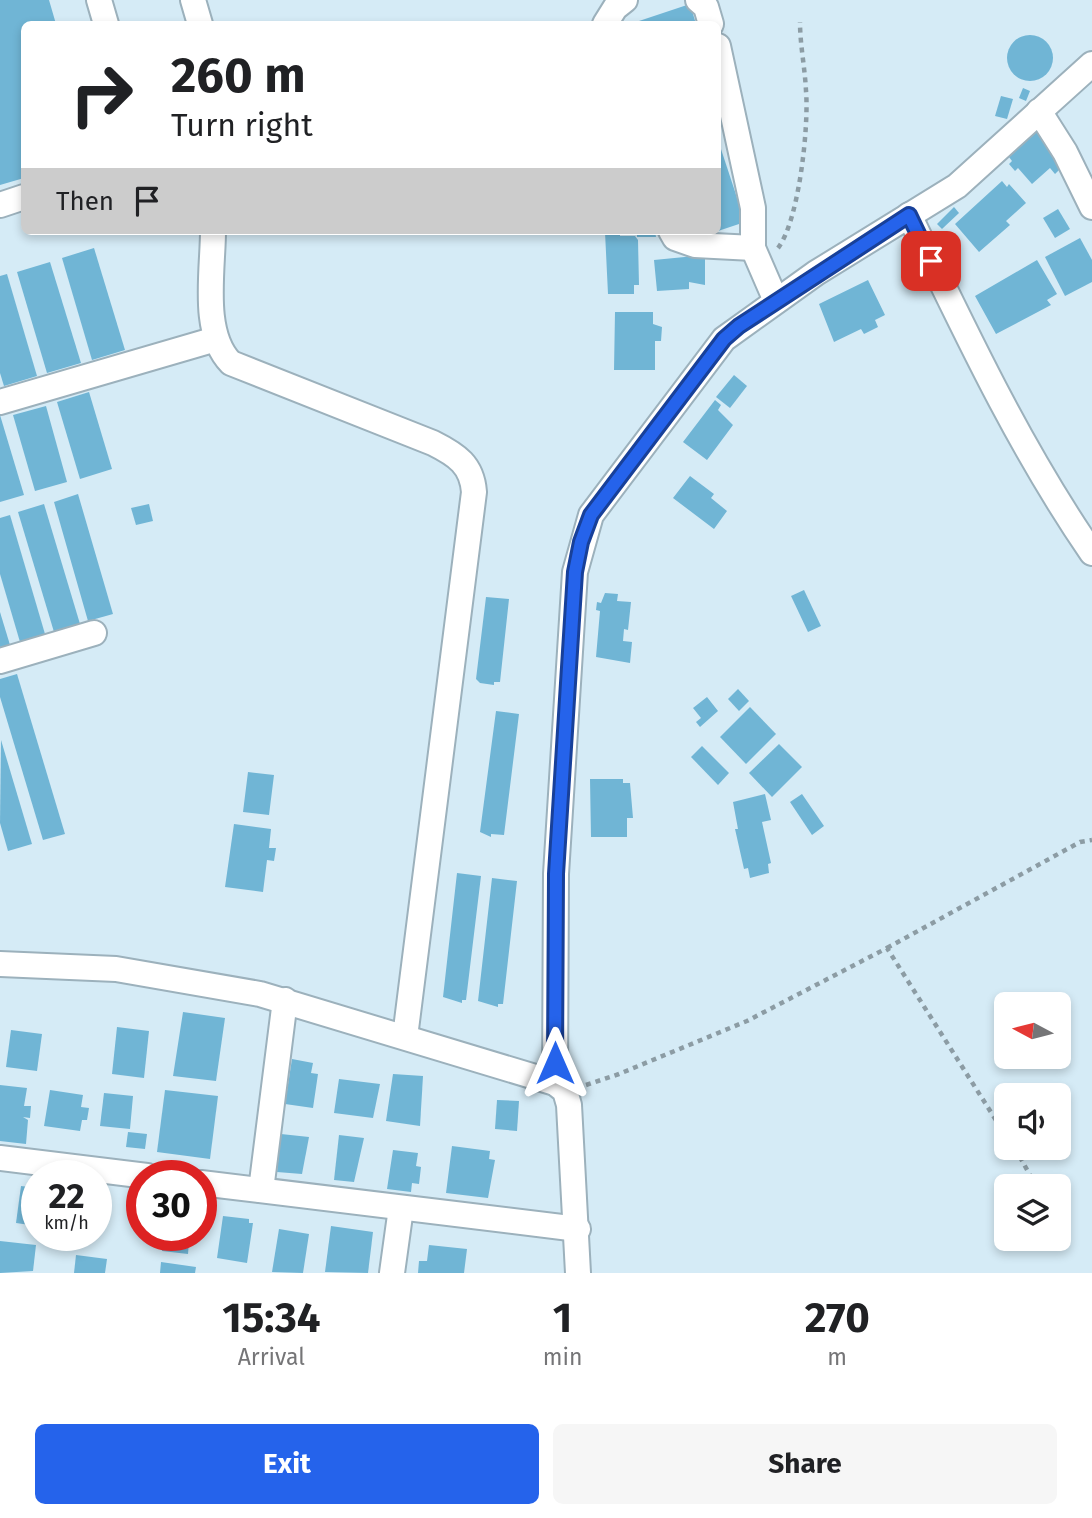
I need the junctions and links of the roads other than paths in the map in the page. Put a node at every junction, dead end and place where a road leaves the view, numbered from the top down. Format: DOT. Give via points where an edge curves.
graph roads {
  1 [pos="99,0"];
  2 [pos="192,0"];
  3 [pos="625,0"];
  4 [pos="698,0"];
  5 [pos="105,21"];
  6 [pos="199,21"];
  7 [pos="607,21"];
  8 [pos="710,21"];
  9 [pos="721,60"];
  10 [pos="1092,64"];
  11 [pos="1039,111"];
  12 [pos="21,198"];
  13 [pos="0,205"];
  14 [pos="1092,207"];
  15 [pos="909,215"];
  16 [pos="214,235"];
  17 [pos="673,235"];
  18 [pos="757,257"];
  19 [pos="776,301"];
  20 [pos="216,339"];
  21 [pos="0,402"];
  22 [pos="1092,553"];
  23 [pos="94,633"];
  24 [pos="0,661"];
  25 [pos="0,964"];
  26 [pos="285,1000"];
  27 [pos="405,1037"];
  28 [pos="560,1087"];
  29 [pos="0,1158"];
  30 [pos="126,1173"];
  31 [pos="217,1185"];
  32 [pos="261,1190"];
  33 [pos="401,1208"];
  34 [pos="578,1228"];
  35 [pos="393,1273"];
  36 [pos="578,1273"];
  1 -- 5 [label="street"];
  2 -- 6 [label="street"];
  3 -- 7 [label="street"];
  4 -- 8 [label="street"];
  9 -- 18 [label="street" via="753,208"];
  10 -- 11 [label="street"];
  11 -- 14 [label="street"];
  11 -- 15 [label="street" via="957,186"];
  12 -- 13 [label="street"];
  15 -- 19 [label="street"];
  15 -- 22 [label="street" via="997,397 1051,494"];
  16 -- 20 [label="street"];
  17 -- 18 [label="street" via="695,245"];
  18 -- 19 [label="street"];
  19 -- 28 [label="street" via="724,339 591,515 581,542 575,572 556,874"];
  20 -- 21 [label="street"];
  20 -- 27 [label="street" via="226,358 239,369 433,443 452,452 473,477"];
  23 -- 24 [label="street"];
  25 -- 26 [label="street" via="116,969"];
  26 -- 27 [label="street"];
  26 -- 32 [label="street"];
  27 -- 28 [label="street"];
  28 -- 34 [label="street" via="569,1105"];
  29 -- 30 [label="street"];
  31 -- 32 [label="street"];
  32 -- 33 [label="street"];
  33 -- 34 [label="street"];
  33 -- 35 [label="street"];
  34 -- 36 [label="street"];
}
